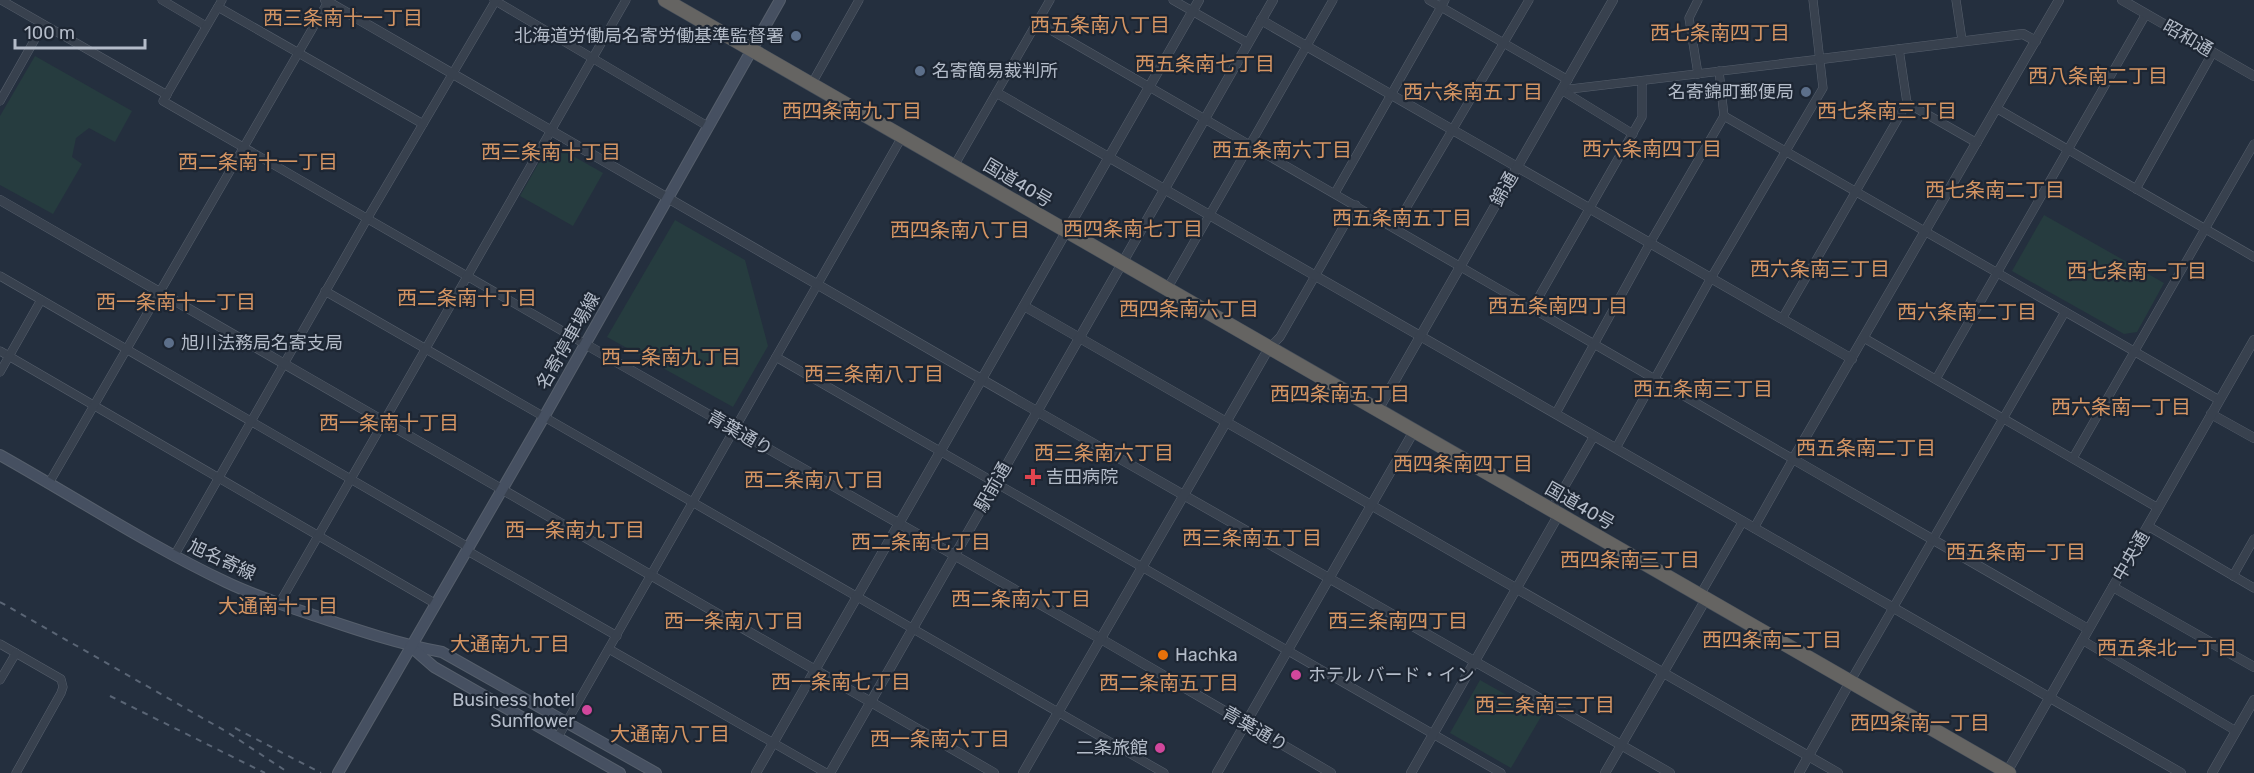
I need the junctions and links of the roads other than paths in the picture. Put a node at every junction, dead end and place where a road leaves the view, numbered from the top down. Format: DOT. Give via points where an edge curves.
graph roads {
  1 [pos="1,0"];
  2 [pos="162,0"];
  3 [pos="495,0"];
  4 [pos="626,0"];
  5 [pos="665,0"];
  6 [pos="780,0"];
  7 [pos="859,0"];
  8 [pos="1173,0"];
  9 [pos="1199,0"];
  10 [pos="1273,0"];
  11 [pos="1333,0"];
  12 [pos="1429,0"];
  13 [pos="1529,0"];
  14 [pos="1613,0"];
  15 [pos="1698,0"];
  16 [pos="1813,0"];
  17 [pos="1956,0"];
  18 [pos="2059,0"];
  19 [pos="2122,0"];
  20 [pos="327,1"];
  21 [pos="1046,1"];
  22 [pos="220,3"];
  23 [pos="1443,3"];
  24 [pos="1192,11"];
  25 [pos="2146,14"];
  26 [pos="1262,20"];
  27 [pos="1037,22"];
  28 [pos="43,25"];
  29 [pos="206,26"];
  30 [pos="1962,40"];
  31 [pos="2036,41"];
  32 [pos="1248,43"];
  33 [pos="1503,43"];
  34 [pos="1307,46"];
  35 [pos="1899,49"];
  36 [pos="752,50"];
  37 [pos="299,52"];
  38 [pos="2213,52"];
  39 [pos="593,58"];
  40 [pos="1821,58"];
  41 [pos="1719,71"];
  42 [pos="453,74"];
  43 [pos="1698,74"];
  44 [pos="2254,76"];
  45 [pos="1568,80"];
  46 [pos="1642,81"];
  47 [pos="811,85"];
  48 [pos="1149,87"];
  49 [pos="1562,90"];
  50 [pos="997,93"];
  51 [pos="1391,94"];
  52 [pos="167,95"];
  53 [pos="0,101"];
  54 [pos="1906,103"];
  55 [pos="1996,108"];
  56 [pos="1724,116"];
  57 [pos="1204,119"];
  58 [pos="423,124"];
  59 [pos="709,127"];
  60 [pos="1453,129"];
  61 [pos="551,131"];
  62 [pos="1633,134"];
  63 [pos="902,137"];
  64 [pos="1977,143"];
  65 [pos="2254,144"];
  66 [pos="1250,145"];
  67 [pos="244,146"];
  68 [pos="2068,149"];
  69 [pos="1786,151"];
  70 [pos="1109,157"];
  71 [pos="954,166"];
  72 [pos="1517,166"];
  73 [pos="1164,189"];
  74 [pos="2136,189"];
  75 [pos="1856,191"];
  76 [pos="1335,193"];
  77 [pos="669,199"];
  78 [pos="0,200"];
  79 [pos="1356,205"];
  80 [pos="1589,208"];
  81 [pos="1210,214"];
  82 [pos="367,219"];
  83 [pos="1395,227"];
  84 [pos="2205,229"];
  85 [pos="1925,231"];
  86 [pos="1066,232"];
  87 [pos="1650,243"];
  88 [pos="2254,257"];
  89 [pos="1121,264"];
  90 [pos="1461,265"];
  91 [pos="1997,273"];
  92 [pos="1316,275"];
  93 [pos="0,276"];
  94 [pos="467,277"];
  95 [pos="1711,278"];
  96 [pos="819,284"];
  97 [pos="1167,289"];
  98 [pos="158,291"];
  99 [pos="325,291"];
  100 [pos="41,300"];
  101 [pos="1024,306"];
  102 [pos="1533,307"];
  103 [pos="2065,312"];
  104 [pos="1782,320"];
  105 [pos="1420,335"];
  106 [pos="1079,337"];
  107 [pos="1864,338"];
  108 [pos="2254,340"];
  109 [pos="585,344"];
  110 [pos="1593,344"];
  111 [pos="1269,348"];
  112 [pos="125,349"];
  113 [pos="425,349"];
  114 [pos="0,351"];
  115 [pos="2134,351"];
  116 [pos="9,356"];
  117 [pos="776,357"];
  118 [pos="1852,359"];
  119 [pos="285,364"];
  120 [pos="0,372"];
  121 [pos="981,379"];
  122 [pos="1655,379"];
  123 [pos="1936,379"];
  124 [pos="2219,400"];
  125 [pos="94,406"];
  126 [pos="1378,410"];
  127 [pos="1037,411"];
  128 [pos="1556,413"];
  129 [pos="2211,414"];
  130 [pos="544,417"];
  131 [pos="2003,418"];
  132 [pos="251,422"];
  133 [pos="383,422"];
  134 [pos="1227,422"];
  135 [pos="734,430"];
  136 [pos="1414,431"];
  137 [pos="1594,436"];
  138 [pos="2254,438"];
  139 [pos="1616,448"];
  140 [pos="941,451"];
  141 [pos="0,455"];
  142 [pos="2073,458"];
  143 [pos="1793,459"];
  144 [pos="220,478"];
  145 [pos="350,480"];
  146 [pos="49,483"];
  147 [pos="996,483"];
  148 [pos="501,490"];
  149 [pos="1184,495"];
  150 [pos="693,502"];
  151 [pos="1372,505"];
  152 [pos="2158,508"];
  153 [pos="1555,512"];
  154 [pos="1743,521"];
  155 [pos="899,524"];
  156 [pos="2148,526"];
  157 [pos="1754,528"];
  158 [pos="318,535"];
  159 [pos="1933,539"];
  160 [pos="2254,539"];
  161 [pos="467,549"];
  162 [pos="174,556"];
  163 [pos="954,556"];
  164 [pos="1142,567"];
  165 [pos="650,576"];
  166 [pos="2233,576"];
  167 [pos="1329,578"];
  168 [pos="2113,587"];
  169 [pos="1516,588"];
  170 [pos="2254,588"];
  171 [pos="857,596"];
  172 [pos="1703,597"];
  173 [pos="279,604"];
  174 [pos="436,604"];
  175 [pos="1893,608"];
  176 [pos="912,628"];
  177 [pos="2088,629"];
  178 [pos="617,636"];
  179 [pos="1101,639"];
  180 [pos="2082,640"];
  181 [pos="0,644"];
  182 [pos="410,646"];
  183 [pos="609,649"];
  184 [pos="1287,650"];
  185 [pos="16,653"];
  186 [pos="1475,661"];
  187 [pos="2254,667"];
  188 [pos="815,670"];
  189 [pos="1663,672"];
  190 [pos="0,681"];
  191 [pos="1850,682"];
  192 [pos="2049,697"];
  193 [pos="2254,700"];
  194 [pos="870,702"];
  195 [pos="1059,712"];
  196 [pos="567,721"];
  197 [pos="1246,724"];
  198 [pos="2236,731"];
  199 [pos="1434,734"];
  200 [pos="558,737"];
  201 [pos="773,743"];
  202 [pos="1621,745"];
  203 [pos="1809,756"];
  204 [pos="2007,772"];
  205 [pos="16,773"];
  206 [pos="338,773"];
  207 [pos="620,773"];
  208 [pos="656,773"];
  209 [pos="756,773"];
  210 [pos="828,773"];
  211 [pos="994,773"];
  212 [pos="1023,773"];
  213 [pos="1164,773"];
  214 [pos="1217,773"];
  215 [pos="1331,773"];
  216 [pos="1411,773"];
  217 [pos="1501,773"];
  218 [pos="1605,773"];
  219 [pos="1670,773"];
  220 [pos="1799,773"];
  221 [pos="1838,773"];
  222 [pos="2181,773"];
  223 [pos="2212,773"];
  1 -- 28 [label="street"];
  2 -- 29 [label="street"];
  3 -- 39 [label="street"];
  3 -- 42 [label="street"];
  4 -- 39 [label="street"];
  5 -- 36 [label="highway, 国道40号"];
  6 -- 36 [label="main road, 名寄停車場線"];
  7 -- 47 [label="street"];
  8 -- 24 [label="street"];
  9 -- 24 [label="street"];
  10 -- 26 [label="street, 駅前通"];
  11 -- 34 [label="street"];
  12 -- 23 [label="street"];
  13 -- 33 [label="street"];
  14 -- 45 [label="street, 錦通"];
  15 -- 43 [label="street" via="1689,18"];
  16 -- 40 [label="street"];
  17 -- 30 [label="street"];
  18 -- 31 [label="street"];
  19 -- 25 [label="street, 昭和通"];
  20 -- 37 [label="street"];
  20 -- 42 [label="street"];
  21 -- 27 [label="street"];
  22 -- 29 [label="street"];
  22 -- 37 [label="street"];
  23 -- 33 [label="street"];
  23 -- 51 [label="street"];
  24 -- 32 [label="street"];
  24 -- 48 [label="street"];
  25 -- 38 [label="street, 昭和通"];
  25 -- 68 [label="street"];
  26 -- 32 [label="street, 駅前通"];
  26 -- 34 [label="street"];
  27 -- 48 [label="street"];
  27 -- 50 [label="street"];
  28 -- 52 [label="street"];
  28 -- 53 [label="street"];
  29 -- 52 [label="street"];
  30 -- 31 [label="street" via="2023,34"];
  30 -- 35 [label="street"];
  31 -- 55 [label="street"];
  32 -- 57 [label="street, 駅前通"];
  33 -- 45 [label="street"];
  33 -- 60 [label="street"];
  34 -- 51 [label="street"];
  34 -- 66 [label="street"];
  35 -- 40 [label="street"];
  35 -- 54 [label="street"];
  36 -- 47 [label="highway, 国道40号"];
  36 -- 59 [label="main road, 名寄停車場線"];
  37 -- 58 [label="street"];
  37 -- 67 [label="street"];
  38 -- 44 [label="street, 昭和通"];
  38 -- 74 [label="street"];
  39 -- 59 [label="street"];
  39 -- 61 [label="street"];
  40 -- 41 [label="street"];
  40 -- 69 [label="street" via="1823,88"];
  41 -- 43 [label="street"];
  41 -- 56 [label="street"];
  42 -- 58 [label="street"];
  42 -- 61 [label="street"];
  43 -- 46 [label="street"];
  45 -- 49 [label="street, 錦通"];
  46 -- 49 [label="street"];
  46 -- 62 [label="street" via="1642,117"];
  47 -- 63 [label="highway, 国道40号"];
  48 -- 57 [label="street"];
  48 -- 70 [label="street"];
  49 -- 62 [label="street"];
  49 -- 72 [label="street, 錦通"];
  50 -- 70 [label="street"];
  50 -- 71 [label="street"];
  51 -- 60 [label="street"];
  51 -- 76 [label="street"];
  52 -- 67 [label="street" via="163,101"];
  54 -- 64 [label="street"];
  54 -- 75 [label="street"];
  55 -- 64 [label="street"];
  55 -- 68 [label="street"];
  56 -- 69 [label="street"];
  56 -- 87 [label="street"];
  57 -- 66 [label="street"];
  57 -- 73 [label="street, 駅前通"];
  58 -- 82 [label="street"];
  59 -- 77 [label="main road, 名寄停車場線"];
  60 -- 72 [label="street"];
  60 -- 83 [label="street"];
  61 -- 77 [label="street"];
  61 -- 94 [label="street"];
  62 -- 80 [label="street"];
  63 -- 71 [label="highway, 国道40号"];
  63 -- 96 [label="street"];
  64 -- 85 [label="street"];
  65 -- 84 [label="street"];
  66 -- 76 [label="street"];
  66 -- 81 [label="street"];
  67 -- 82 [label="street"];
  67 -- 98 [label="street"];
  68 -- 74 [label="street"];
  68 -- 91 [label="street"];
  69 -- 75 [label="street"];
  69 -- 95 [label="street"];
  70 -- 73 [label="street"];
  70 -- 86 [label="street"];
  71 -- 86 [label="highway, 国道40号"];
  72 -- 80 [label="street"];
  72 -- 90 [label="street, 錦通"];
  73 -- 81 [label="street"];
  73 -- 89 [label="street, 駅前通"];
  74 -- 84 [label="street"];
  75 -- 85 [label="street"];
  75 -- 104 [label="street"];
  76 -- 79 [label="street"];
  77 -- 96 [label="street"];
  77 -- 109 [label="main road, 名寄停車場線"];
  78 -- 98 [label="street"];
  79 -- 83 [label="street"];
  79 -- 92 [label="street"];
  80 -- 87 [label="street"];
  80 -- 102 [label="street"];
  81 -- 92 [label="street"];
  81 -- 97 [label="street"];
  82 -- 94 [label="street"];
  82 -- 99 [label="street"];
  83 -- 90 [label="street"];
  84 -- 88 [label="street"];
  84 -- 115 [label="street"];
  85 -- 91 [label="street"];
  85 -- 107 [label="street"];
  86 -- 89 [label="highway, 国道40号"];
  86 -- 101 [label="street"];
  87 -- 95 [label="street"];
  87 -- 110 [label="street"];
  89 -- 97 [label="highway, 国道40号"];
  89 -- 106 [label="street, 駅前通"];
  90 -- 102 [label="street"];
  90 -- 105 [label="street, 錦通"];
  91 -- 103 [label="street"];
  91 -- 123 [label="street"];
  92 -- 105 [label="street"];
  92 -- 111 [label="street" via="1280,337"];
  93 -- 100 [label="street"];
  94 -- 109 [label="street"];
  94 -- 113 [label="street"];
  95 -- 104 [label="street"];
  95 -- 122 [label="street"];
  96 -- 117 [label="street"];
  96 -- 121 [label="street"];
  97 -- 111 [label="highway, 国道40号"];
  98 -- 112 [label="street"];
  98 -- 119 [label="street"];
  99 -- 113 [label="street"];
  99 -- 119 [label="street"];
  100 -- 112 [label="street"];
  100 -- 116 [label="street"];
  101 -- 106 [label="street"];
  101 -- 121 [label="street"];
  102 -- 110 [label="street"];
  103 -- 115 [label="street"];
  103 -- 131 [label="street"];
  104 -- 118 [label="street"];
  105 -- 126 [label="street, 錦通"];
  105 -- 128 [label="street"];
  106 -- 127 [label="street, 駅前通"];
  106 -- 134 [label="street"];
  107 -- 118 [label="street"];
  107 -- 123 [label="street"];
  108 -- 124 [label="street, 中央通"];
  109 -- 130 [label="main road, 名寄停車場線"];
  109 -- 135 [label="street, 青葉通り"];
  110 -- 122 [label="street"];
  110 -- 128 [label="street"];
  111 -- 126 [label="highway, 国道40号"];
  111 -- 134 [label="street"];
  112 -- 125 [label="street"];
  112 -- 132 [label="street"];
  113 -- 130 [label="street"];
  113 -- 133 [label="street"];
  114 -- 116 [label="street"];
  115 -- 124 [label="street"];
  115 -- 142 [label="street"];
  116 -- 120 [label="street"];
  116 -- 125 [label="street"];
  117 -- 135 [label="street"];
  117 -- 140 [label="street"];
  118 -- 143 [label="street"];
  119 -- 132 [label="street"];
  119 -- 133 [label="street"];
  121 -- 127 [label="street"];
  121 -- 140 [label="street"];
  122 -- 139 [label="street"];
  122 -- 143 [label="street"];
  123 -- 131 [label="street"];
  124 -- 129 [label="street, 中央通"];
  125 -- 144 [label="street"];
  125 -- 146 [label="street"];
  126 -- 136 [label="highway, 国道40号"];
  127 -- 147 [label="street, 駅前通"];
  127 -- 149 [label="street"];
  128 -- 137 [label="street"];
  129 -- 138 [label="street"];
  129 -- 152 [label="street, 中央通"];
  130 -- 148 [label="main road, 名寄停車場線"];
  130 -- 150 [label="street"];
  131 -- 142 [label="street"];
  131 -- 159 [label="street"];
  132 -- 144 [label="street"];
  132 -- 145 [label="street"];
  133 -- 145 [label="street"];
  133 -- 148 [label="street"];
  134 -- 149 [label="street"];
  134 -- 151 [label="street"];
  135 -- 150 [label="street"];
  135 -- 155 [label="street, 青葉通り"];
  136 -- 151 [label="street"];
  136 -- 153 [label="highway, 国道40号"];
  137 -- 139 [label="street"];
  137 -- 153 [label="street"];
  139 -- 154 [label="street"];
  140 -- 147 [label="street"];
  140 -- 155 [label="street"];
  141 -- 146 [label="main road, 旭名寄線"];
  142 -- 152 [label="street"];
  143 -- 157 [label="street"];
  143 -- 159 [label="street"];
  144 -- 158 [label="street"];
  144 -- 162 [label="street"];
  145 -- 158 [label="street"];
  145 -- 161 [label="street"];
  146 -- 162 [label="main road, 旭名寄線"];
  147 -- 163 [label="street, 駅前通"];
  147 -- 164 [label="street"];
  148 -- 161 [label="main road, 名寄停車場線"];
  148 -- 165 [label="street"];
  149 -- 164 [label="street"];
  149 -- 167 [label="street"];
  150 -- 165 [label="street"];
  150 -- 171 [label="street"];
  151 -- 167 [label="street"];
  151 -- 169 [label="street"];
  152 -- 156 [label="street, 中央通"];
  153 -- 169 [label="street"];
  153 -- 172 [label="highway, 国道40号"];
  154 -- 157 [label="street"];
  154 -- 172 [label="street"];
  155 -- 163 [label="street, 青葉通り"];
  155 -- 171 [label="street"];
  156 -- 166 [label="street"];
  156 -- 168 [label="street, 中央通"];
  157 -- 175 [label="street"];
  158 -- 173 [label="street"];
  158 -- 174 [label="street"];
  159 -- 175 [label="street"];
  159 -- 177 [label="street"];
  160 -- 166 [label="street"];
  161 -- 174 [label="main road, 名寄停車場線"];
  161 -- 178 [label="street"];
  162 -- 173 [label="main road, 旭名寄線"];
  163 -- 176 [label="street, 駅前通"];
  163 -- 179 [label="street, 青葉通り"];
  164 -- 179 [label="street"];
  164 -- 184 [label="street"];
  165 -- 178 [label="street"];
  165 -- 188 [label="street"];
  166 -- 170 [label="street"];
  167 -- 184 [label="street"];
  167 -- 186 [label="street"];
  168 -- 177 [label="street, 中央通"];
  168 -- 187 [label="street"];
  169 -- 186 [label="street"];
  169 -- 189 [label="street"];
  171 -- 176 [label="street"];
  171 -- 188 [label="street"];
  172 -- 189 [label="street"];
  172 -- 191 [label="highway, 国道40号"];
  173 -- 182 [label="main road, 旭名寄線"];
  174 -- 182 [label="main road, 名寄停車場線"];
  175 -- 191 [label="street"];
  175 -- 192 [label="street"];
  176 -- 194 [label="street, 駅前通"];
  176 -- 195 [label="street"];
  177 -- 180 [label="street, 中央通"];
  178 -- 183 [label="street"];
  179 -- 195 [label="street"];
  179 -- 197 [label="street, 青葉通り"];
  180 -- 192 [label="street, 中央通"];
  180 -- 198 [label="street"];
  181 -- 185 [label="street"];
  182 -- 196 [label="main road" via="442,652"];
  182 -- 200 [label="main road" via="434,667"];
  182 -- 206 [label="main road"];
  183 -- 196 [label="street"];
  183 -- 201 [label="street"];
  184 -- 197 [label="street"];
  184 -- 199 [label="street"];
  185 -- 190 [label="street"];
  185 -- 205 [label="street" via="61,679 63,687"];
  186 -- 199 [label="street"];
  186 -- 202 [label="street"];
  188 -- 194 [label="street"];
  188 -- 201 [label="street"];
  189 -- 202 [label="street"];
  189 -- 203 [label="street"];
  191 -- 203 [label="street"];
  191 -- 204 [label="highway, 国道40号"];
  192 -- 204 [label="street, 中央通"];
  192 -- 222 [label="street"];
  193 -- 198 [label="street"];
  194 -- 210 [label="street, 駅前通"];
  194 -- 211 [label="street"];
  195 -- 212 [label="street"];
  195 -- 213 [label="street"];
  196 -- 200 [label="street"];
  196 -- 208 [label="main road"];
  197 -- 214 [label="street"];
  197 -- 215 [label="street, 青葉通り"];
  198 -- 223 [label="street"];
  199 -- 216 [label="street"];
  199 -- 217 [label="street"];
  200 -- 207 [label="main road"];
  201 -- 209 [label="street"];
  201 -- 210 [label="street"];
  202 -- 218 [label="street"];
  202 -- 219 [label="street"];
  203 -- 220 [label="street"];
  203 -- 221 [label="street"];
}
